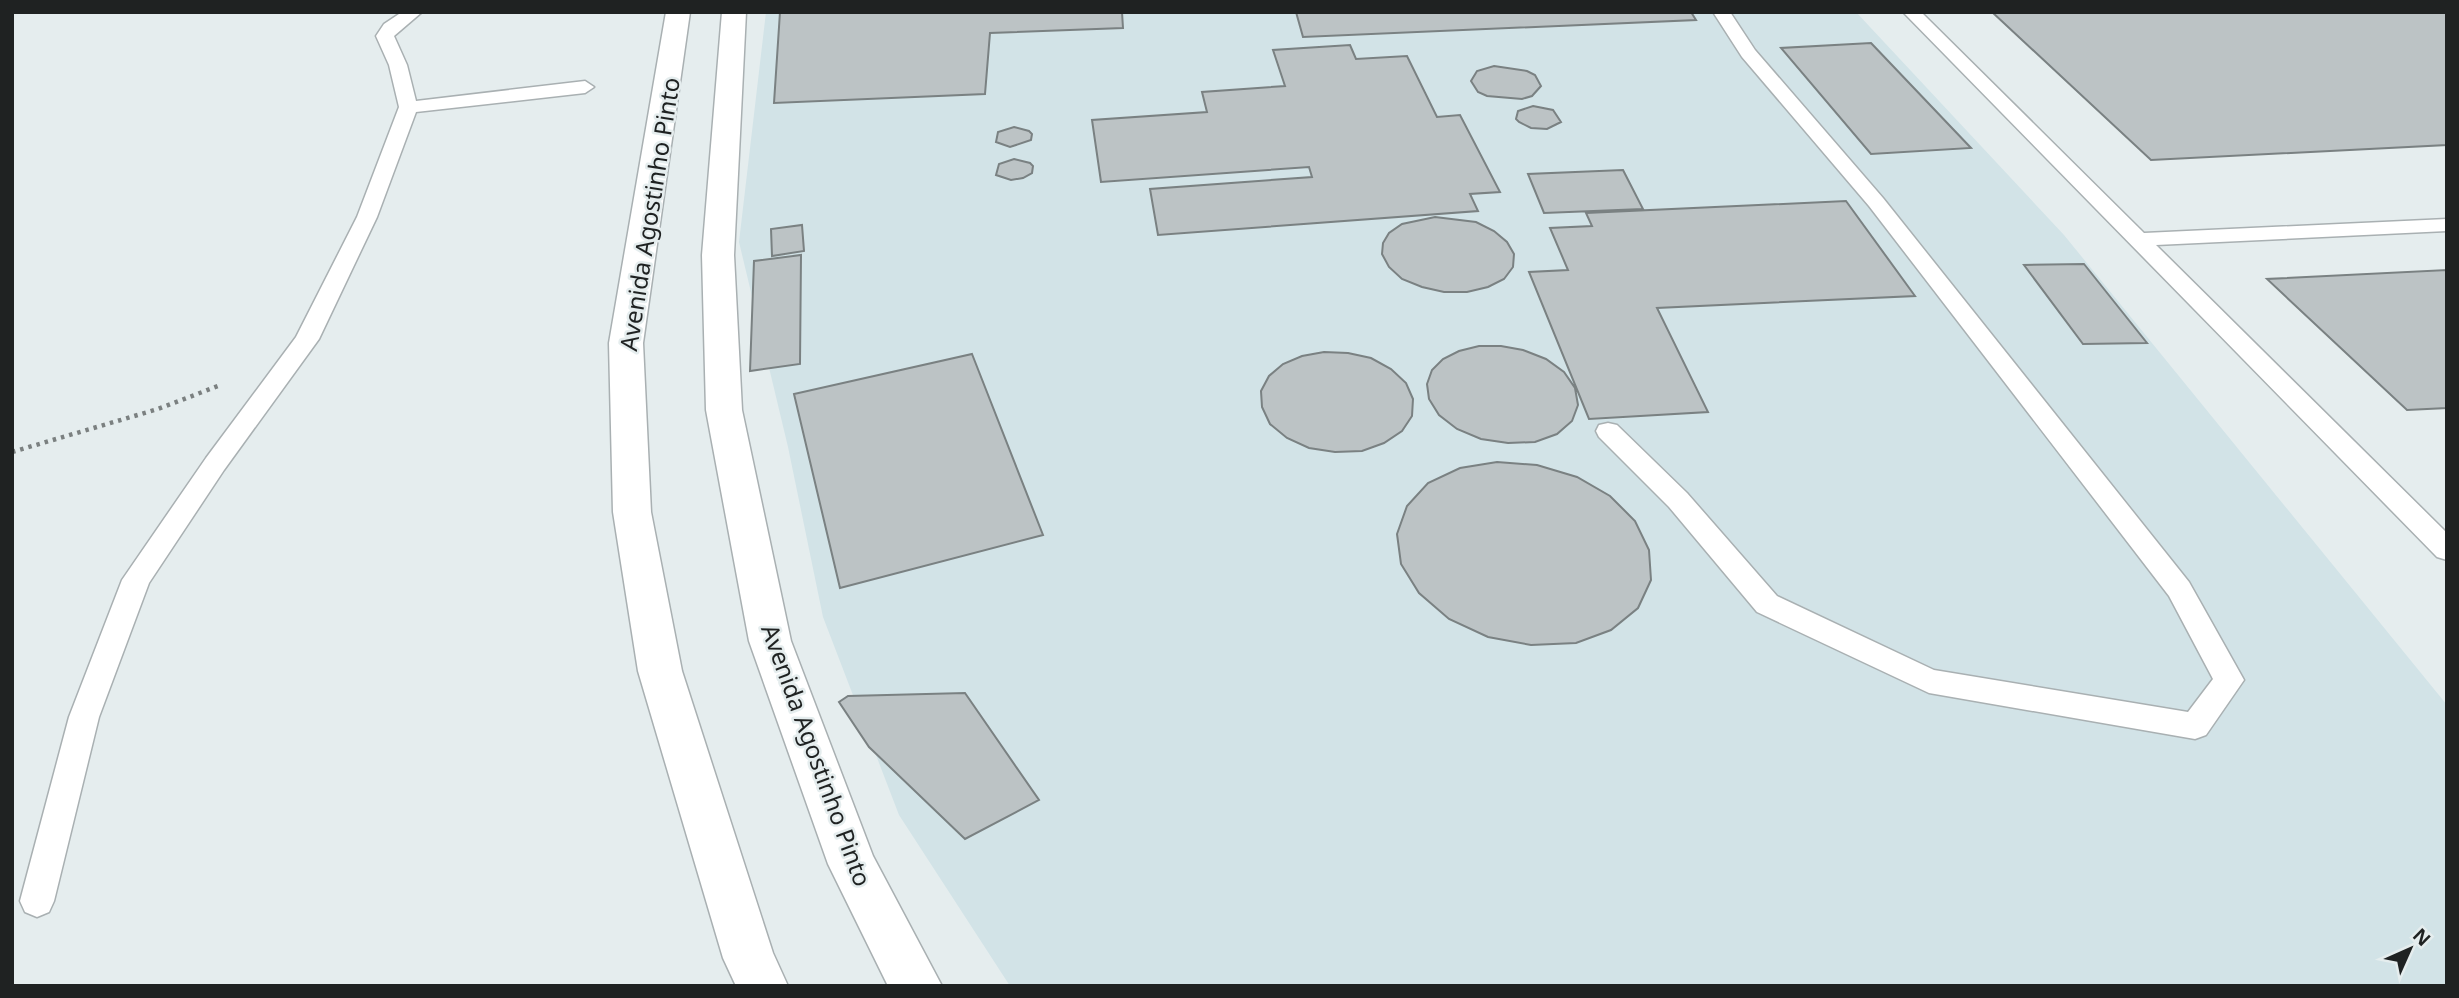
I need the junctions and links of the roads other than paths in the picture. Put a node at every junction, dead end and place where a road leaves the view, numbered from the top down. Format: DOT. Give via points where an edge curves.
graph roads {
  1 [pos="414,12"];
  2 [pos="678,12"];
  3 [pos="734,12"];
  4 [pos="1721,12"];
  5 [pos="1911,12"];
  6 [pos="585,87"];
  7 [pos="408,107"];
  8 [pos="2447,225"];
  9 [pos="2136,240"];
  10 [pos="1608,431"];
  11 [pos="2435,526"];
  12 [pos="2447,550"];
  13 [pos="37,901"];
  14 [pos="762,986"];
  15 [pos="916,986"];
  1 -- 7 [label="lane" via="385,36"];
  2 -- 14 [label="main road, Avenida Agostinho Pinto" via="626,343 632,512 660,671 749,958"];
  3 -- 15 [label="main road, Avenida Agostinho Pinto" via="718,255 724,410 770,641 852,864"];
  4 -- 10 [label="lane" via="1748,53 1876,202 2179,589 2229,680 2195,726 1929,681 1767,604 1678,500"];
  5 -- 9 [label="lane"];
  6 -- 7 [label="lane"];
  7 -- 13 [label="lane" via="367,216 307,339 136,580 84,717"];
  8 -- 9 [label="lane"];
  9 -- 11 [label="lane"];
  11 -- 12 [label="lane"];
}
